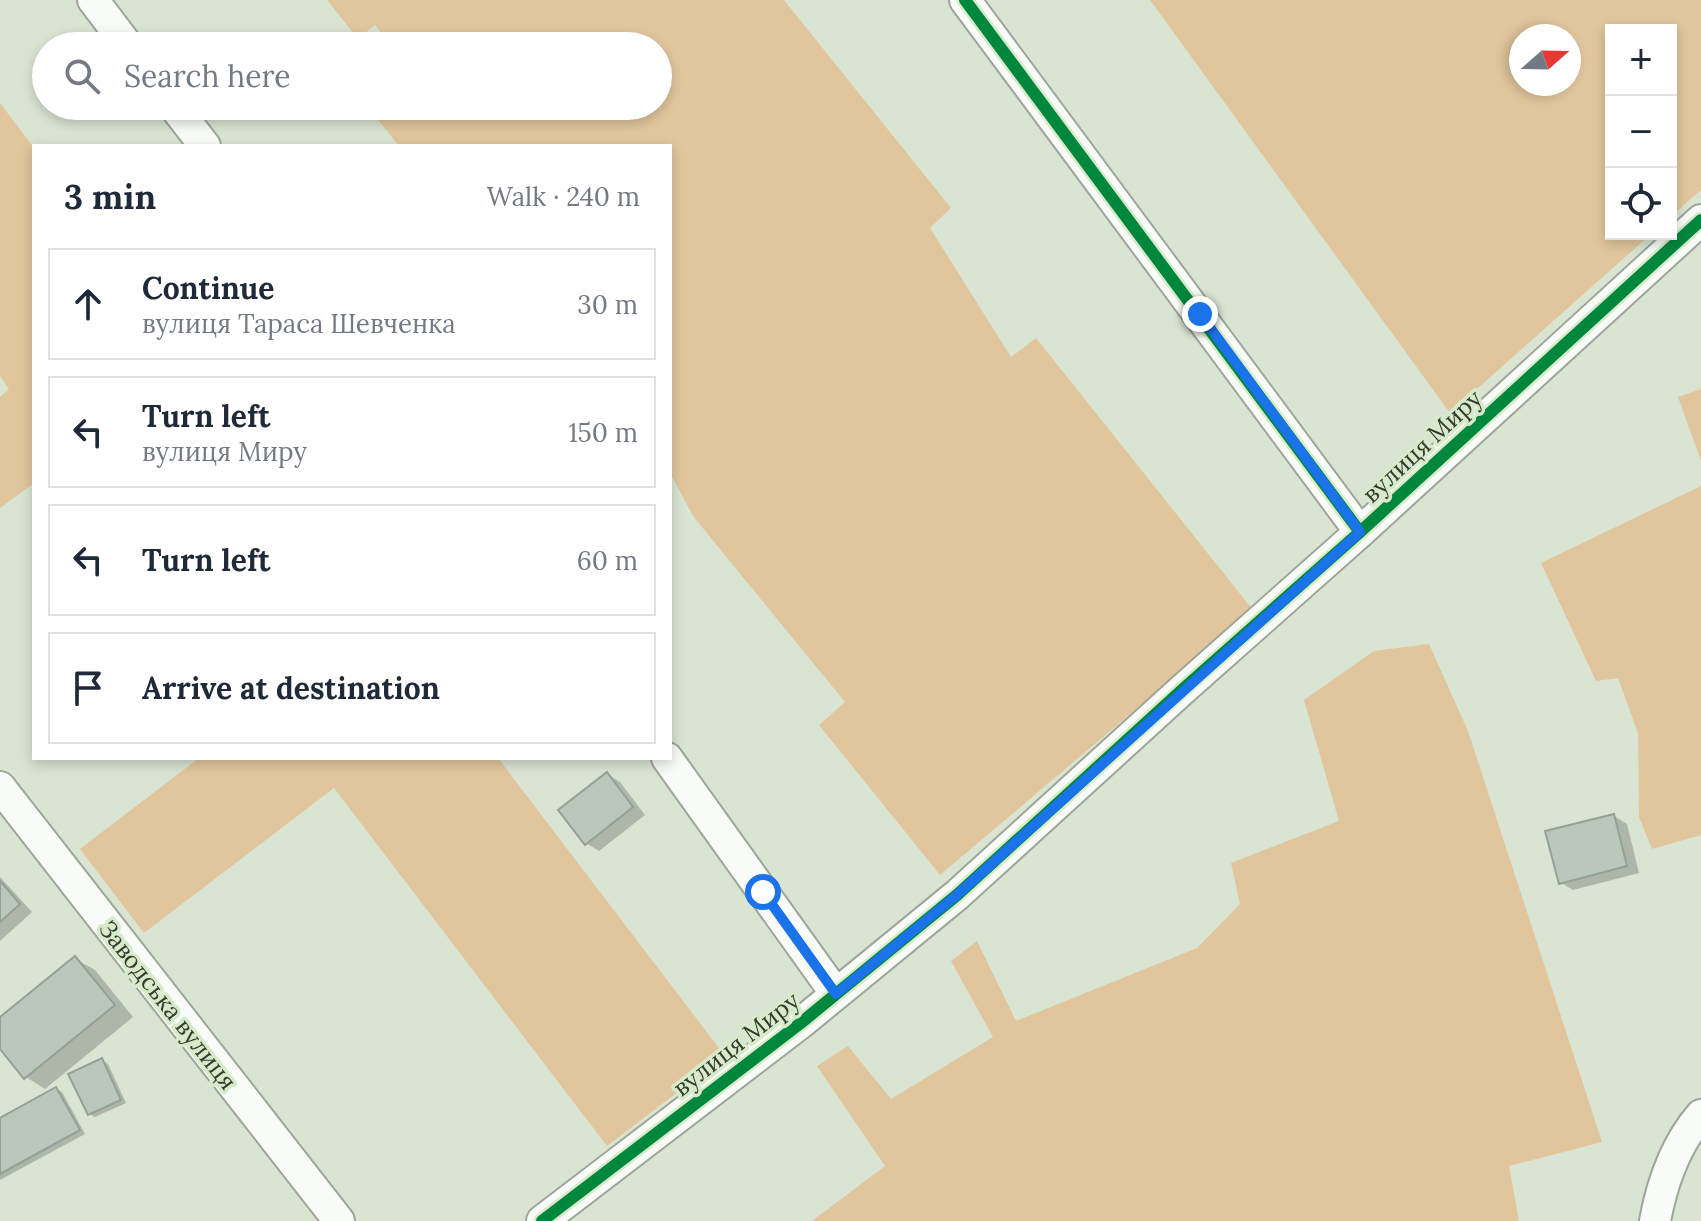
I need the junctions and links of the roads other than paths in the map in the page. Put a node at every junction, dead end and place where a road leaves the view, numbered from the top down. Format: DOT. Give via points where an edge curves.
graph roads {
  1 [pos="93,0"];
  2 [pos="965,0"];
  3 [pos="117,32"];
  4 [pos="185,120"];
  5 [pos="203,144"];
  6 [pos="1701,220"];
  7 [pos="1360,532"];
  8 [pos="668,760"];
  9 [pos="0,787"];
  10 [pos="836,994"];
  11 [pos="1701,1115"];
  12 [pos="339,1221"];
  13 [pos="542,1221"];
  14 [pos="1655,1221"];
  1 -- 3 [label="street"];
  2 -- 7 [label="street"];
  4 -- 5 [label="street"];
  6 -- 7 [label="street, вулиця Миру"];
  7 -- 10 [label="street, вулиця Миру" via="957,895"];
  8 -- 10 [label="street"];
  9 -- 12 [label="street, Заводська вулиця"];
  10 -- 13 [label="street, вулиця Миру"];
  11 -- 14 [label="street" via="1687,1131 1661,1187"];
}
